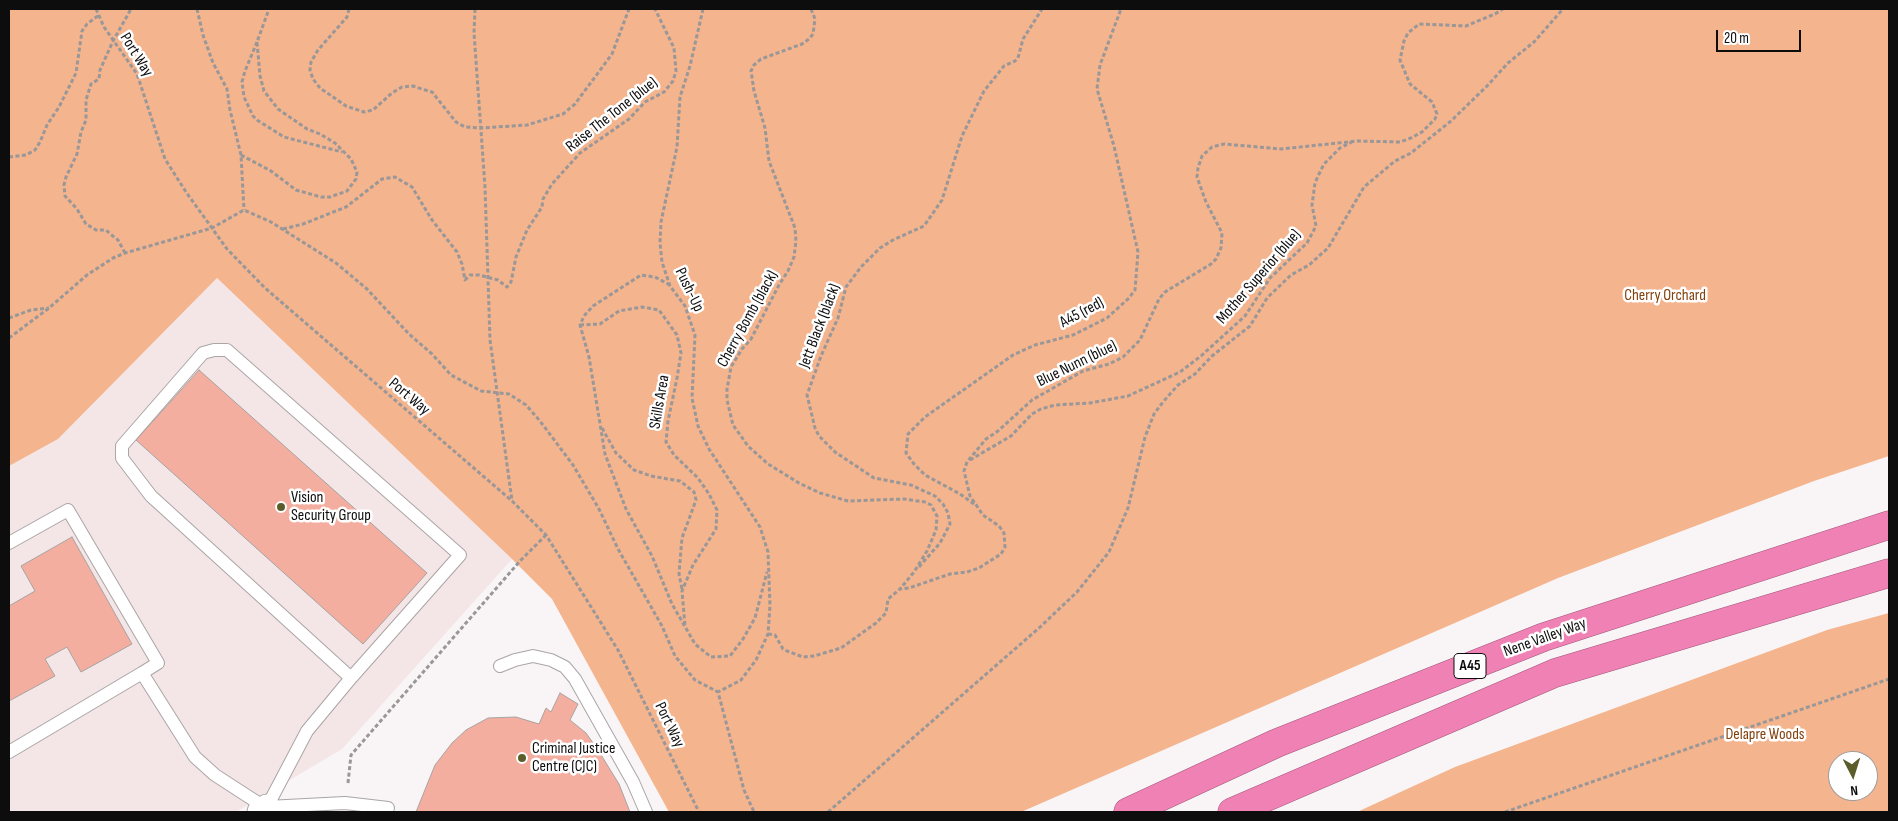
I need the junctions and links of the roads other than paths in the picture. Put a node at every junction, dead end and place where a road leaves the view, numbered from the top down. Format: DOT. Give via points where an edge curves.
graph roads {
  1 [pos="1889,525"];
  2 [pos="9,543"];
  3 [pos="1889,573"];
  4 [pos="500,666"];
  5 [pos="142,673"];
  6 [pos="351,678"];
  7 [pos="9,752"];
  8 [pos="388,808"];
  9 [pos="266,811"];
  10 [pos="646,812"];
  11 [pos="1128,812"];
  12 [pos="1232,812"];
  1 -- 11 [label="highway, Nene Valley Way / A45" via="1544,637 1277,742"];
  2 -- 5 [label="lane" via="68,510 158,663"];
  3 -- 12 [label="highway, A45" via="1555,673"];
  4 -- 10 [label="lane" via="533,656 565,667 575,678"];
  5 -- 7 [label="lane"];
  5 -- 9 [label="lane" via="195,758"];
  6 -- 6 [label="lane" via="151,496 122,458 122,446 203,353 227,350 460,555"];
  6 -- 9 [label="lane" via="307,731"];
  8 -- 9 [label="lane" via="345,803"];
}
